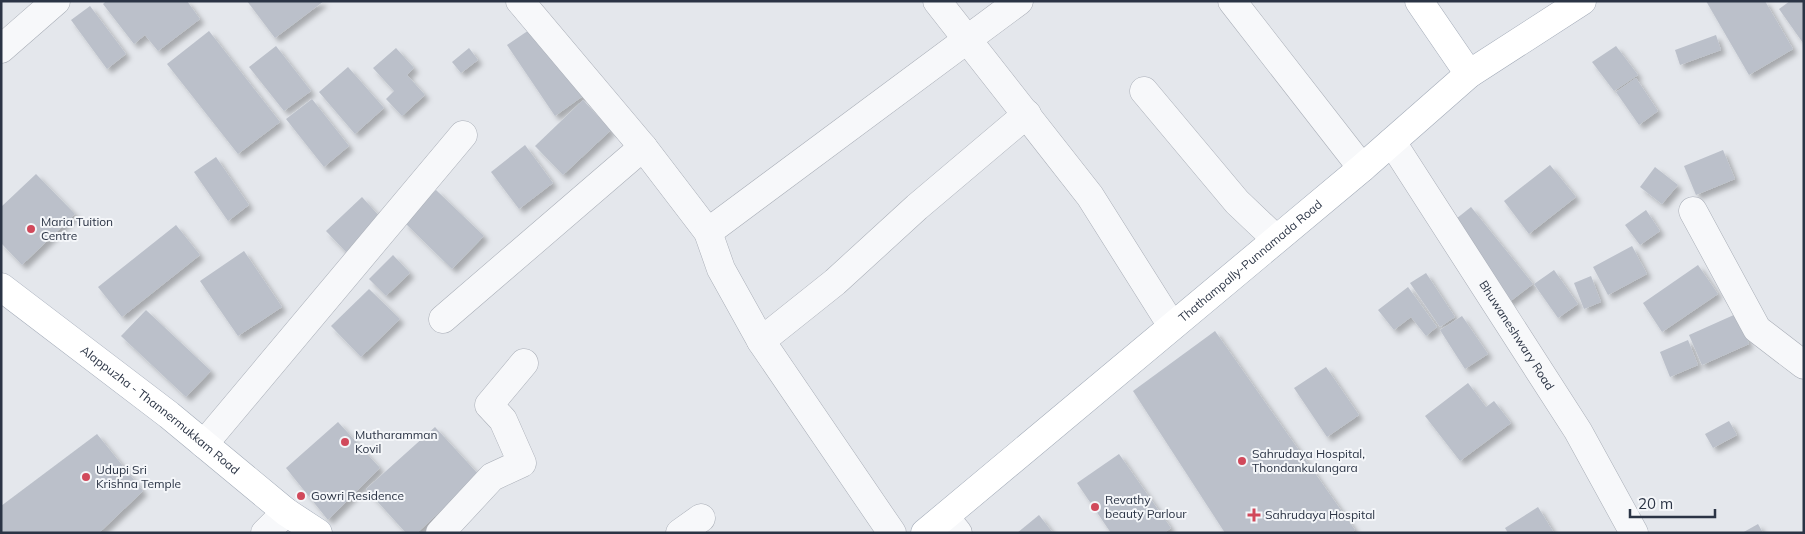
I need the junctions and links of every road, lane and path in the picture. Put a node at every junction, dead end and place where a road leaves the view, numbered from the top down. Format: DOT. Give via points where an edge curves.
graph roads {
  1 [pos="56,1"];
  2 [pos="520,1"];
  3 [pos="937,1"];
  4 [pos="1019,1"];
  5 [pos="1232,1"];
  6 [pos="1419,1"];
  7 [pos="1582,1"];
  8 [pos="967,40"];
  9 [pos="1,49"];
  10 [pos="1469,74"];
  11 [pos="1144,91"];
  12 [pos="1027,114"];
  13 [pos="463,135"];
  14 [pos="1392,142"];
  15 [pos="643,147"];
  16 [pos="1362,168"];
  17 [pos="1693,211"];
  18 [pos="708,232"];
  19 [pos="1276,240"];
  20 [pos="1,287"];
  21 [pos="443,319"];
  22 [pos="1172,326"];
  23 [pos="761,341"];
  24 [pos="524,363"];
  25 [pos="1804,365"];
  26 [pos="204,444"];
  27 [pos="286,512"];
  28 [pos="943,527"];
  29 [pos="265,533"];
  30 [pos="318,533"];
  31 [pos="440,533"];
  32 [pos="892,533"];
  33 [pos="1634,533"];
  1 -- 9 [label="street"];
  2 -- 15 [label="street"];
  3 -- 8 [label="street"];
  4 -- 8 [label="street"];
  5 -- 16 [label="street"];
  6 -- 10 [label="main road"];
  7 -- 10 [label="main road, Thathampally-Punnamada Road"];
  8 -- 12 [label="street"];
  8 -- 18 [label="street"];
  10 -- 14 [label="main road, Thathampally-Punnamada Road"];
  11 -- 19 [label="street" via="1237,202"];
  12 -- 22 [label="street" via="1090,196"];
  12 -- 23 [label="street" via="835,282"];
  13 -- 26 [label="street"];
  14 -- 16 [label="main road, Thathampally-Punnamada Road"];
  14 -- 33 [label="street, Bhuwaneshwary Road" via="1578,431"];
  15 -- 18 [label="street"];
  15 -- 21 [label="street"];
  16 -- 19 [label="main road, Thathampally-Punnamada Road"];
  17 -- 25 [label="street" via="1757,329"];
  18 -- 23 [label="street" via="721,268"];
  19 -- 22 [label="main road, Thathampally-Punnamada Road"];
  20 -- 26 [label="main road, Alappuzha - Thannermukkam Road"];
  22 -- 28 [label="main road, Thathampally-Punnamada Road"];
  23 -- 32 [label="street"];
  24 -- 31 [label="street" via="489,405 503,420 522,463 492,477"];
  26 -- 27 [label="main road, Alappuzha - Thannermukkam Road"];
  27 -- 29 [label="street"];
  27 -- 30 [label="main road, Alappuzha - Thannermukkam Road"];
}
